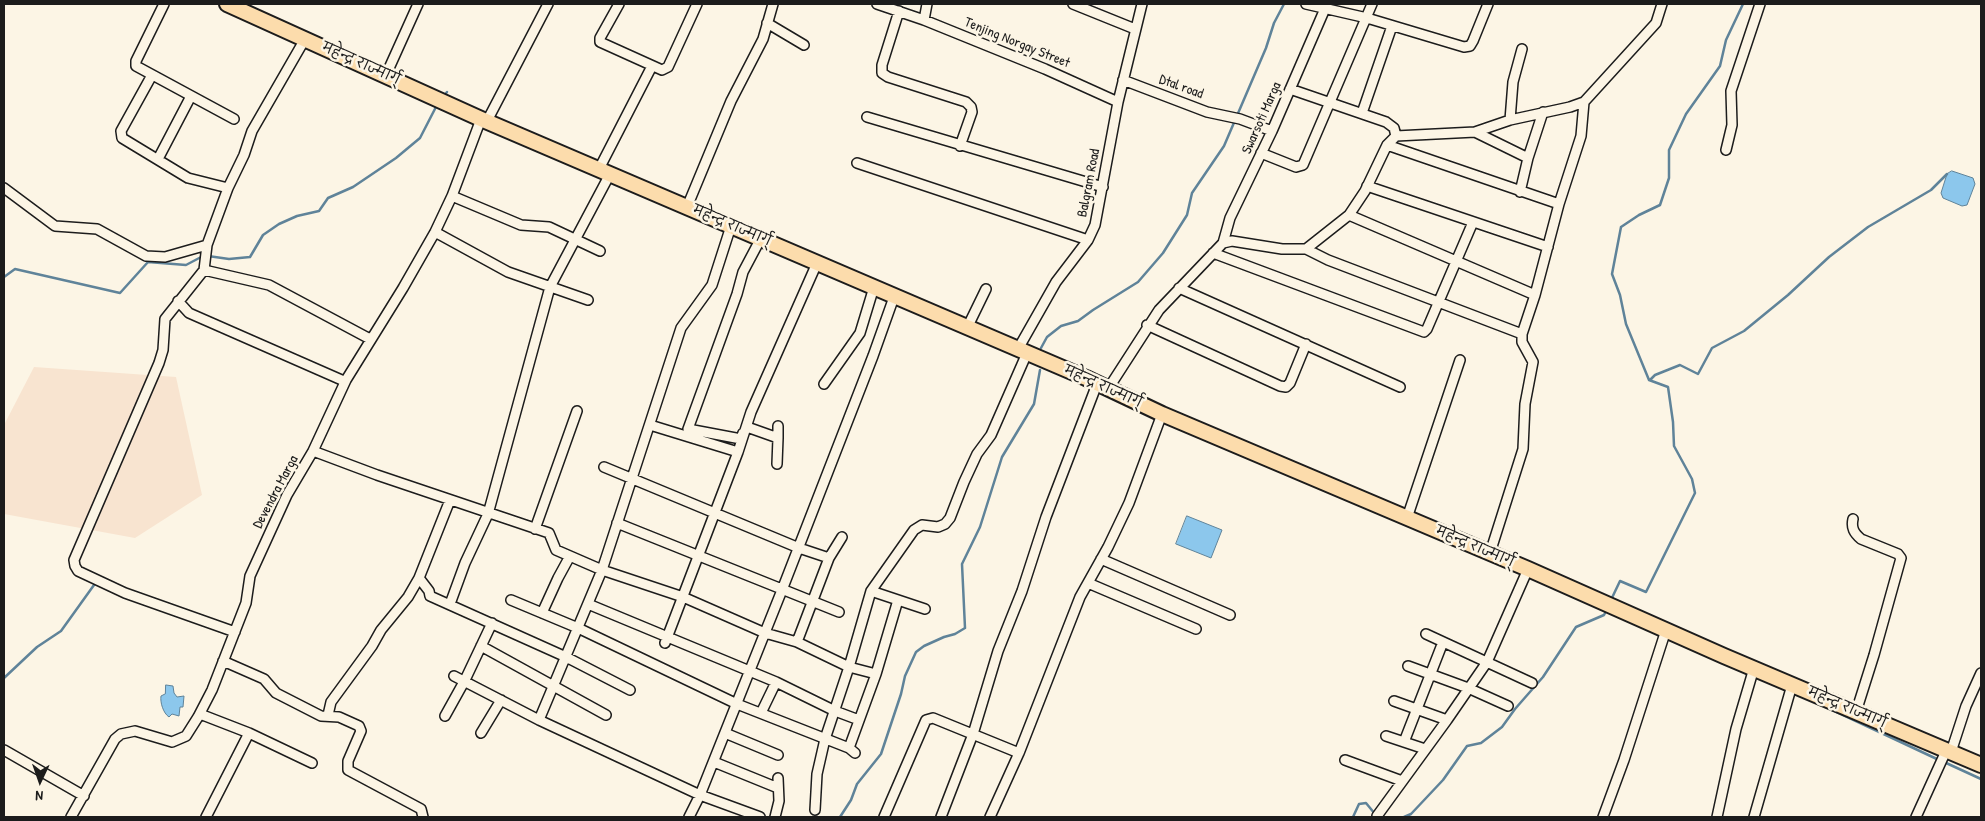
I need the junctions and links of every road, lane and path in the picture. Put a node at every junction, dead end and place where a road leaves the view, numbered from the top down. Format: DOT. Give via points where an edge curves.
graph roads {
  1 [pos="164,4"];
  2 [pos="227,4"];
  3 [pos="418,4"];
  4 [pos="536,4"];
  5 [pos="619,4"];
  6 [pos="696,4"];
  7 [pos="773,4"];
  8 [pos="877,4"];
  9 [pos="927,4"];
  10 [pos="1073,4"];
  11 [pos="1142,4"];
  12 [pos="1306,4"];
  13 [pos="1372,4"];
  14 [pos="1488,4"];
  15 [pos="1662,4"];
  16 [pos="1760,4"];
  17 [pos="546,6"];
  18 [pos="1326,7"];
  19 [pos="899,10"];
  20 [pos="1367,18"];
  21 [pos="924,20"];
  22 [pos="767,24"];
  23 [pos="1392,26"];
  24 [pos="1135,29"];
  25 [pos="305,39"];
  26 [pos="804,45"];
  27 [pos="1522,49"];
  28 [pos="652,66"];
  29 [pos="152,75"];
  30 [pos="386,75"];
  31 [pos="1123,80"];
  32 [pos="1290,90"];
  33 [pos="191,96"];
  34 [pos="1118,102"];
  35 [pos="1584,102"];
  36 [pos="1331,104"];
  37 [pos="1543,112"];
  38 [pos="1362,113"];
  39 [pos="867,117"];
  40 [pos="234,119"];
  41 [pos="484,120"];
  42 [pos="1510,120"];
  43 [pos="1272,131"];
  44 [pos="1474,132"];
  45 [pos="1396,136"];
  46 [pos="1387,145"];
  47 [pos="960,146"];
  48 [pos="1726,150"];
  49 [pos="1261,153"];
  50 [pos="1528,158"];
  51 [pos="158,159"];
  52 [pos="857,163"];
  53 [pos="605,171"];
  54 [pos="1367,186"];
  55 [pos="1103,187"];
  56 [pos="4,188"];
  57 [pos="228,188"];
  58 [pos="1520,192"];
  59 [pos="452,196"];
  60 [pos="1559,204"];
  61 [pos="687,207"];
  62 [pos="1349,215"];
  63 [pos="1473,222"];
  64 [pos="731,226"];
  65 [pos="435,232"];
  66 [pos="761,238"];
  67 [pos="576,239"];
  68 [pos="1088,240"];
  69 [pos="1223,243"];
  70 [pos="1548,247"];
  71 [pos="207,248"];
  72 [pos="1306,249"];
  73 [pos="600,251"];
  74 [pos="1213,253"];
  75 [pos="1456,261"];
  76 [pos="817,263"];
  77 [pos="206,265"];
  78 [pos="874,287"];
  79 [pos="550,288"];
  80 [pos="1179,288"];
  81 [pos="986,289"];
  82 [pos="1535,295"];
  83 [pos="894,297"];
  84 [pos="588,300"];
  85 [pos="178,301"];
  86 [pos="1437,302"];
  87 [pos="1148,325"];
  88 [pos="968,328"];
  89 [pos="1522,334"];
  90 [pos="370,339"];
  91 [pos="1306,344"];
  92 [pos="1022,351"];
  93 [pos="1460,360"];
  94 [pos="346,380"];
  95 [pos="824,384"];
  96 [pos="1103,386"];
  97 [pos="1400,387"];
  98 [pos="578,411"];
  99 [pos="751,412"];
  100 [pos="1162,414"];
  101 [pos="650,425"];
  102 [pos="778,426"];
  103 [pos="747,427"];
  104 [pos="778,438"];
  105 [pos="314,451"];
  106 [pos="738,452"];
  107 [pos="777,464"];
  108 [pos="604,467"];
  109 [pos="632,479"];
  110 [pos="450,500"];
  111 [pos="714,513"];
  112 [pos="488,514"];
  113 [pos="1407,518"];
  114 [pos="1853,519"];
  115 [pos="617,523"];
  116 [pos="535,529"];
  117 [pos="842,537"];
  118 [pos="799,548"];
  119 [pos="1490,553"];
  120 [pos="698,554"];
  121 [pos="570,556"];
  122 [pos="829,558"];
  123 [pos="1101,559"];
  124 [pos="1528,569"];
  125 [pos="602,570"];
  126 [pos="419,578"];
  127 [pos="1088,583"];
  128 [pos="782,590"];
  129 [pos="871,591"];
  130 [pos="683,597"];
  131 [pos="511,600"];
  132 [pos="898,600"];
  133 [pos="813,602"];
  134 [pos="450,604"];
  135 [pos="588,604"];
  136 [pos="925,609"];
  137 [pos="839,612"];
  138 [pos="542,613"];
  139 [pos="1230,615"];
  140 [pos="492,623"];
  141 [pos="578,628"];
  142 [pos="1196,628"];
  143 [pos="1666,630"];
  144 [pos="235,632"];
  145 [pos="765,634"];
  146 [pos="1426,634"];
  147 [pos="666,640"];
  148 [pos="797,642"];
  149 [pos="1443,642"];
  150 [pos="481,646"];
  151 [pos="566,658"];
  152 [pos="224,661"];
  153 [pos="1487,662"];
  154 [pos="1408,666"];
  155 [pos="849,667"];
  156 [pos="1754,668"];
  157 [pos="749,672"];
  158 [pos="1981,673"];
  159 [pos="876,674"];
  160 [pos="1430,675"];
  161 [pos="454,676"];
  162 [pos="464,680"];
  163 [pos="776,682"];
  164 [pos="1532,683"];
  165 [pos="554,685"];
  166 [pos="1792,685"];
  167 [pos="1468,688"];
  168 [pos="630,690"];
  169 [pos="500,700"];
  170 [pos="1394,701"];
  171 [pos="737,704"];
  172 [pos="1508,706"];
  173 [pos="1416,709"];
  174 [pos="834,711"];
  175 [pos="1856,712"];
  176 [pos="761,713"];
  177 [pos="200,714"];
  178 [pos="328,715"];
  179 [pos="606,715"];
  180 [pos="445,716"];
  181 [pos="539,720"];
  182 [pos="859,720"];
  183 [pos="1447,720"];
  184 [pos="249,733"];
  185 [pos="481,733"];
  186 [pos="725,733"];
  187 [pos="973,734"];
  188 [pos="1386,736"];
  189 [pos="824,739"];
  190 [pos="1404,742"];
  191 [pos="1424,749"];
  192 [pos="4,750"];
  193 [pos="1948,752"];
  194 [pos="1019,753"];
  195 [pos="778,755"];
  196 [pos="1345,760"];
  197 [pos="714,762"];
  198 [pos="312,763"];
  199 [pos="1981,765"];
  200 [pos="778,778"];
  201 [pos="1402,781"];
  202 [pos="778,788"];
  203 [pos="700,795"];
  204 [pos="84,796"];
  205 [pos="815,810"];
  206 [pos="72,815"];
  207 [pos="1377,816"];
  208 [pos="83,817"];
  209 [pos="206,817"];
  210 [pos="423,817"];
  211 [pos="689,817"];
  212 [pos="760,817"];
  213 [pos="775,817"];
  214 [pos="884,817"];
  215 [pos="941,817"];
  216 [pos="990,817"];
  217 [pos="1605,817"];
  218 [pos="1717,817"];
  219 [pos="1754,817"];
  220 [pos="1916,817"];
  1 -- 29 [label="street" via="135,64"];
  2 -- 25 [label="highway, महेन्द्र राज्मार्ग्"];
  3 -- 30 [label="street"];
  4 -- 17 [label="street"];
  5 -- 28 [label="street" via="600,42"];
  6 -- 28 [label="street" via="668,67 662,70"];
  7 -- 22 [label="street"];
  8 -- 19 [label="street, Tenjing Norgay Street"];
  9 -- 21 [label="street"];
  10 -- 24 [label="street"];
  11 -- 24 [label="street, Balgram Road"];
  12 -- 18 [label="street"];
  13 -- 20 [label="street"];
  14 -- 23 [label="street" via="1470,46"];
  15 -- 35 [label="street" via="1656,23"];
  16 -- 48 [label="street" via="1731,91 1732,125"];
  17 -- 41 [label="street, Devendra Marga"];
  18 -- 20 [label="street"];
  18 -- 32 [label="street, Swarsoti Marga"];
  19 -- 21 [label="street, Tenjing Norgay Street"];
  19 -- 47 [label="street" via="882,73 966,102 972,107"];
  20 -- 23 [label="street"];
  20 -- 36 [label="street"];
  21 -- 34 [label="street, Tenjing Norgay Street" via="1045,68"];
  22 -- 26 [label="street"];
  22 -- 61 [label="street"];
  23 -- 38 [label="street"];
  24 -- 31 [label="street, Balgram Road"];
  25 -- 30 [label="highway, महेन्द्र राज्मार्ग्"];
  25 -- 57 [label="street" via="252,131"];
  27 -- 42 [label="street" via="1513,82"];
  28 -- 53 [label="street"];
  29 -- 33 [label="street"];
  29 -- 51 [label="street" via="121,133 122,138"];
  30 -- 41 [label="highway, महेन्द्र राज्मार्ग्"];
  31 -- 34 [label="street, Balgram Road"];
  31 -- 43 [label="street, Dtal road" via="1207,112"];
  32 -- 36 [label="street"];
  32 -- 43 [label="street, Swarsoti Marga"];
  33 -- 40 [label="street"];
  33 -- 51 [label="street"];
  34 -- 55 [label="street, Balgram Road"];
  35 -- 37 [label="street"];
  35 -- 60 [label="street" via="1581,136"];
  36 -- 38 [label="street"];
  36 -- 49 [label="street" via="1303,165 1300,167"];
  37 -- 42 [label="street"];
  37 -- 50 [label="street"];
  38 -- 45 [label="street" via="1386,122 1394,128"];
  39 -- 47 [label="street"];
  41 -- 53 [label="highway, महेन्द्र राज्मार्ग्"];
  41 -- 59 [label="street, Devendra Marga"];
  42 -- 44 [label="street"];
  43 -- 49 [label="street, Swarsoti Marga"];
  44 -- 45 [label="street"];
  44 -- 50 [label="street"];
  45 -- 46 [label="street"];
  46 -- 54 [label="street"];
  46 -- 58 [label="street"];
  47 -- 55 [label="street"];
  49 -- 69 [label="street, Swarsoti Marga" via="1230,218"];
  50 -- 58 [label="street"];
  51 -- 57 [label="street" via="188,178"];
  52 -- 68 [label="street"];
  53 -- 61 [label="highway, महेन्द्र राज्मार्ग्"];
  53 -- 67 [label="street"];
  54 -- 62 [label="street"];
  54 -- 63 [label="street"];
  55 -- 68 [label="street, Balgram Road" via="1095,226"];
  56 -- 71 [label="street" via="55,226 97,229 146,256 165,257"];
  57 -- 71 [label="street"];
  58 -- 60 [label="street"];
  59 -- 65 [label="street, Devendra Marga"];
  59 -- 67 [label="street" via="521,225 549,227"];
  60 -- 70 [label="street"];
  61 -- 64 [label="highway, महेन्द्र राज्मार्ग्"];
  62 -- 72 [label="street"];
  62 -- 75 [label="street"];
  63 -- 70 [label="street"];
  63 -- 75 [label="street"];
  64 -- 66 [label="highway, महेन्द्र राज्मार्ग्"];
  64 -- 101 [label="street" via="712,285 681,328"];
  65 -- 79 [label="street" via="508,272"];
  65 -- 90 [label="street, Devendra Marga"];
  66 -- 76 [label="highway, महेन्द्र राज्मार्ग्"];
  66 -- 99 [label="street" via="743,272 688,429 741,439"];
  67 -- 73 [label="street"];
  67 -- 79 [label="street"];
  68 -- 92 [label="street, Balgram Road" via="1056,282"];
  69 -- 72 [label="street" via="1232,241 1282,249"];
  69 -- 74 [label="street"];
  70 -- 82 [label="street"];
  71 -- 77 [label="street"];
  72 -- 86 [label="street"];
  74 -- 80 [label="street"];
  74 -- 86 [label="street" via="1424,332"];
  75 -- 82 [label="street"];
  75 -- 86 [label="street"];
  76 -- 78 [label="highway, महेन्द्र राज्मार्ग्"];
  76 -- 99 [label="street"];
  77 -- 85 [label="street"];
  77 -- 90 [label="street" via="270,285"];
  78 -- 83 [label="highway, महेन्द्र राज्मार्ग्"];
  78 -- 95 [label="street" via="860,333"];
  79 -- 84 [label="street"];
  79 -- 112 [label="street"];
  80 -- 87 [label="street"];
  80 -- 91 [label="street"];
  81 -- 88 [label="street"];
  82 -- 89 [label="street"];
  83 -- 88 [label="highway, महेन्द्र राज्मार्ग्"];
  83 -- 118 [label="street"];
  85 -- 94 [label="street" via="189,313"];
  85 -- 144 [label="street" via="165,319 159,363 74,560 75,566 78,571 125,593"];
  86 -- 89 [label="street"];
  87 -- 91 [label="street" via="1286,387"];
  87 -- 96 [label="street"];
  88 -- 92 [label="highway, महेन्द्र राज्मार्ग्"];
  89 -- 119 [label="street" via="1522,342 1533,362 1524,404 1523,449"];
  90 -- 94 [label="street, Devendra Marga"];
  91 -- 97 [label="street"];
  92 -- 96 [label="highway, महेन्द्र राज्मार्ग्"];
  92 -- 129 [label="street, Balgram Road" via="991,435 977,454 950,518 938,527 922,525 914,530"];
  93 -- 113 [label="street"];
  94 -- 105 [label="street, Devendra Marga"];
  96 -- 100 [label="highway, महेन्द्र राज्मार्ग्"];
  96 -- 187 [label="street" via="1052,501 998,651"];
  98 -- 116 [label="street"];
  99 -- 103 [label="street"];
  100 -- 113 [label="highway, महेन्द्र राज्मार्ग्"];
  100 -- 123 [label="street" via="1129,503"];
  101 -- 106 [label="street"];
  101 -- 109 [label="street"];
  102 -- 104 [label="street"];
  103 -- 104 [label="street"];
  103 -- 106 [label="street"];
  104 -- 107 [label="street"];
  105 -- 110 [label="street"];
  105 -- 144 [label="street, Devendra Marga" via="287,495 250,576 246,603"];
  106 -- 111 [label="street"];
  108 -- 109 [label="street"];
  109 -- 111 [label="street"];
  109 -- 115 [label="street"];
  110 -- 112 [label="street"];
  110 -- 126 [label="street"];
  111 -- 118 [label="street"];
  111 -- 120 [label="street"];
  112 -- 116 [label="street"];
  112 -- 134 [label="street"];
  113 -- 119 [label="highway, महेन्द्र राज्मार्ग्"];
  114 -- 175 [label="street" via="1851,526 1856,535 1901,558"];
  115 -- 120 [label="street"];
  115 -- 125 [label="street"];
  116 -- 121 [label="street" via="549,533 556,550"];
  117 -- 122 [label="street"];
  118 -- 122 [label="street"];
  118 -- 128 [label="street"];
  119 -- 124 [label="highway, महेन्द्र राज्मार्ग्"];
  120 -- 128 [label="street"];
  120 -- 130 [label="street"];
  121 -- 125 [label="street"];
  121 -- 138 [label="street"];
  122 -- 133 [label="street"];
  123 -- 127 [label="street"];
  123 -- 139 [label="street"];
  124 -- 143 [label="highway, महेन्द्र राज्मार्ग्"];
  124 -- 153 [label="street"];
  125 -- 130 [label="street"];
  125 -- 135 [label="street"];
  126 -- 134 [label="street" via="430,596"];
  126 -- 178 [label="street" via="331,702"];
  127 -- 142 [label="street"];
  127 -- 194 [label="street"];
  128 -- 133 [label="street"];
  128 -- 145 [label="street"];
  129 -- 132 [label="street"];
  129 -- 155 [label="street, Balgram Road"];
  130 -- 145 [label="street"];
  130 -- 147 [label="street"];
  131 -- 138 [label="street"];
  132 -- 136 [label="street"];
  132 -- 159 [label="street"];
  133 -- 137 [label="street"];
  133 -- 148 [label="street"];
  134 -- 140 [label="street"];
  135 -- 141 [label="street"];
  135 -- 147 [label="street"];
  138 -- 141 [label="street"];
  140 -- 150 [label="street"];
  140 -- 151 [label="street"];
  141 -- 151 [label="street"];
  141 -- 171 [label="street"];
  143 -- 156 [label="highway, महेन्द्र राज्मार्ग्"];
  143 -- 217 [label="street"];
  144 -- 152 [label="street, Devendra Marga"];
  145 -- 148 [label="street"];
  145 -- 157 [label="street"];
  146 -- 149 [label="street"];
  147 -- 157 [label="street"];
  148 -- 155 [label="street"];
  149 -- 153 [label="street"];
  149 -- 160 [label="street"];
  150 -- 162 [label="street"];
  150 -- 165 [label="street"];
  151 -- 165 [label="street"];
  151 -- 168 [label="street"];
  152 -- 177 [label="street, Devendra Marga"];
  152 -- 178 [label="street" via="264,679 276,693 321,716"];
  153 -- 164 [label="street"];
  153 -- 167 [label="street"];
  154 -- 160 [label="street"];
  155 -- 159 [label="street"];
  155 -- 174 [label="street, Balgram Road"];
  156 -- 166 [label="highway, महेन्द्र राज्मार्ग्"];
  156 -- 218 [label="street" via="1736,729"];
  157 -- 163 [label="street"];
  157 -- 171 [label="street"];
  158 -- 193 [label="street"];
  159 -- 182 [label="street"];
  160 -- 167 [label="street"];
  160 -- 173 [label="street"];
  161 -- 162 [label="street"];
  162 -- 169 [label="street"];
  162 -- 180 [label="street"];
  163 -- 174 [label="street"];
  163 -- 176 [label="street"];
  165 -- 179 [label="street"];
  165 -- 181 [label="street"];
  166 -- 175 [label="highway, महेन्द्र राज्मार्ग्"];
  166 -- 219 [label="street"];
  167 -- 172 [label="street"];
  167 -- 183 [label="street"];
  169 -- 181 [label="street"];
  169 -- 185 [label="street"];
  170 -- 173 [label="street"];
  171 -- 176 [label="street"];
  171 -- 186 [label="street"];
  173 -- 183 [label="street"];
  173 -- 190 [label="street"];
  174 -- 182 [label="street"];
  174 -- 189 [label="street, Balgram Road"];
  175 -- 193 [label="highway, महेन्द्र राज्मार्ग्"];
  176 -- 189 [label="street"];
  177 -- 184 [label="street"];
  177 -- 204 [label="street, Devendra Marga" via="186,736 172,742 135,731 121,734 115,739"];
  178 -- 210 [label="street" via="346,719 361,728 348,761 348,770 421,809"];
  181 -- 203 [label="street"];
  182 -- 189 [label="street" via="852,750"];
  183 -- 191 [label="street"];
  184 -- 198 [label="street"];
  184 -- 209 [label="street"];
  186 -- 195 [label="street"];
  186 -- 197 [label="street"];
  187 -- 194 [label="street"];
  187 -- 214 [label="street" via="933,718 926,720"];
  187 -- 215 [label="street"];
  188 -- 190 [label="street"];
  189 -- 205 [label="street, Balgram Road" via="817,774"];
  190 -- 191 [label="street"];
  191 -- 201 [label="street"];
  192 -- 204 [label="street"];
  193 -- 199 [label="highway, महेन्द्र राज्मार्ग्"];
  193 -- 220 [label="street"];
  194 -- 216 [label="street"];
  196 -- 201 [label="street"];
  197 -- 202 [label="street"];
  197 -- 203 [label="street"];
  200 -- 202 [label="street"];
  201 -- 207 [label="street"];
  202 -- 213 [label="street"];
  203 -- 211 [label="street"];
  203 -- 212 [label="street"];
  204 -- 206 [label="street, Devendra Marga"];
  206 -- 208 [label="street"];
}
